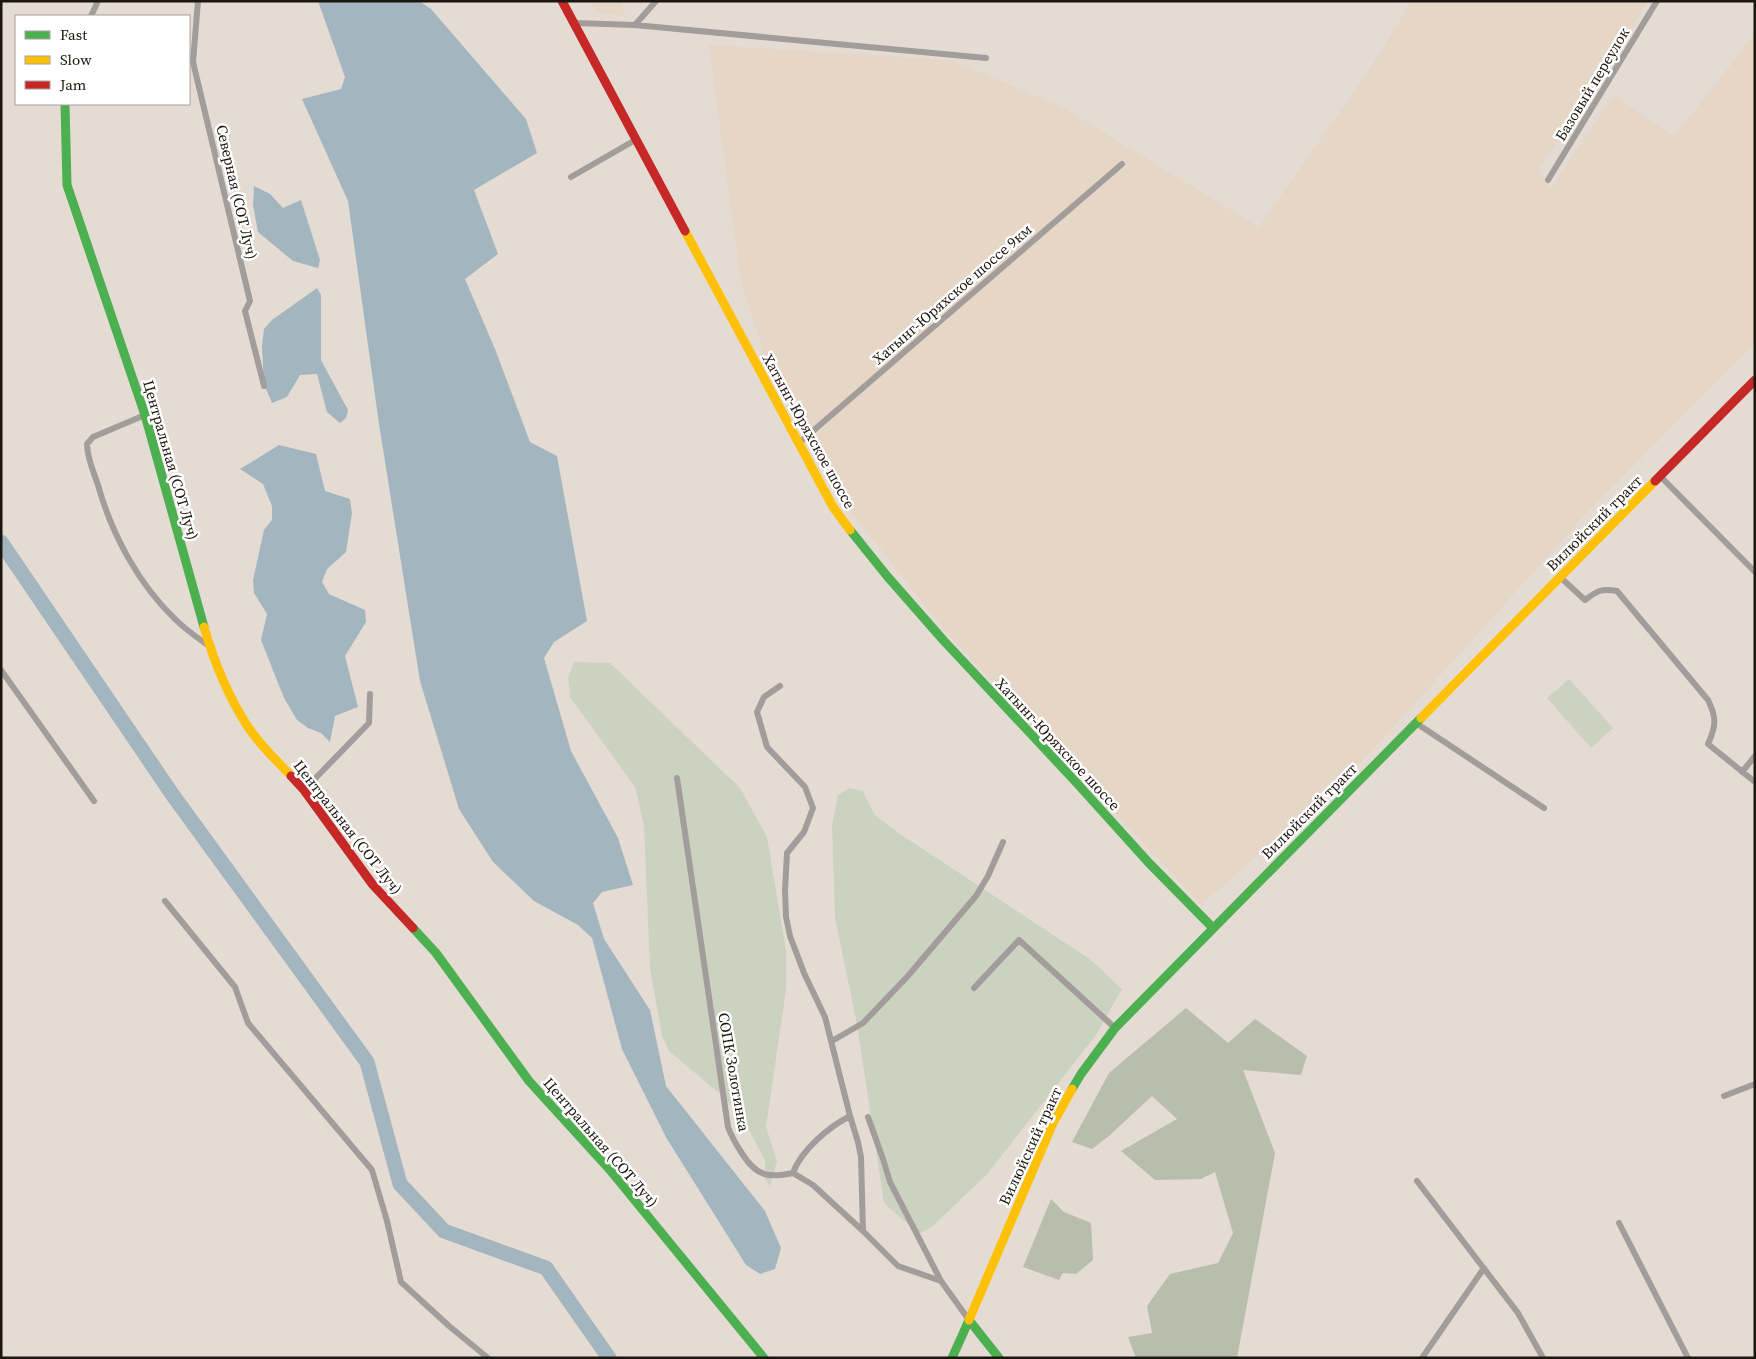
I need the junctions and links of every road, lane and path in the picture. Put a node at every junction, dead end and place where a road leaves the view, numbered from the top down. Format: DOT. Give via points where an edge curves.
graph roads {
  1 [pos="98,1"];
  2 [pos="198,1"];
  3 [pos="562,1"];
  4 [pos="656,1"];
  5 [pos="1657,1"];
  6 [pos="91,15"];
  7 [pos="575,23"];
  8 [pos="635,25"];
  9 [pos="986,58"];
  10 [pos="65,105"];
  11 [pos="637,139"];
  12 [pos="1122,164"];
  13 [pos="570,177"];
  14 [pos="1548,180"];
  15 [pos="1755,380"];
  16 [pos="264,386"];
  17 [pos="145,415"];
  18 [pos="799,443"];
  19 [pos="1660,476"];
  20 [pos="1755,572"];
  21 [pos="1560,577"];
  22 [pos="210,646"];
  23 [pos="1,670"];
  24 [pos="780,686"];
  25 [pos="370,694"];
  26 [pos="1416,723"];
  27 [pos="1755,756"];
  28 [pos="1742,772"];
  29 [pos="677,778"];
  30 [pos="1755,782"];
  31 [pos="304,790"];
  32 [pos="94,801"];
  33 [pos="1544,808"];
  34 [pos="1003,842"];
  35 [pos="164,901"];
  36 [pos="1213,928"];
  37 [pos="974,988"];
  38 [pos="1115,1028"];
  39 [pos="832,1041"];
  40 [pos="1755,1084"];
  41 [pos="1724,1096"];
  42 [pos="850,1116"];
  43 [pos="868,1117"];
  44 [pos="794,1173"];
  45 [pos="1417,1181"];
  46 [pos="1619,1223"];
  47 [pos="864,1231"];
  48 [pos="1484,1268"];
  49 [pos="941,1281"];
  50 [pos="969,1320"];
  51 [pos="488,1358"];
  52 [pos="764,1358"];
  53 [pos="952,1358"];
  54 [pos="999,1358"];
  55 [pos="1422,1358"];
  56 [pos="1543,1358"];
  57 [pos="1688,1358"];
  1 -- 6 [label="street"];
  2 -- 16 [label="street, Северная (СОТ Луч)" via="193,62 250,300 245,311"];
  3 -- 7 [label="main road, Хатынг-Юряхское шоссе"];
  4 -- 8 [label="street"];
  5 -- 14 [label="street, Базовый переулок"];
  7 -- 8 [label="street"];
  7 -- 11 [label="main road, Хатынг-Юряхское шоссе"];
  8 -- 9 [label="street"];
  10 -- 17 [label="main road, Центральная (СОТ Луч)" via="67,185"];
  11 -- 13 [label="street"];
  11 -- 18 [label="main road, Хатынг-Юряхское шоссе"];
  12 -- 18 [label="street, Хатынг-Юряхское шоссе 9км"];
  15 -- 19 [label="main road, Вилюйский тракт"];
  17 -- 22 [label="main road, Центральная (СОТ Луч)"];
  17 -- 22 [label="street" via="93,437 87,444 90,460 101,498 121,544 145,584 176,620"];
  18 -- 36 [label="main road, Хатынг-Юряхское шоссе" via="833,507 862,546 971,671"];
  19 -- 20 [label="street"];
  19 -- 21 [label="main road, Вилюйский тракт"];
  21 -- 26 [label="main road, Вилюйский тракт"];
  21 -- 28 [label="street" via="1585,600 1599,590 1617,591 1708,700 1715,720 1708,744"];
  22 -- 31 [label="main road, Центральная (СОТ Луч)" via="248,727"];
  23 -- 32 [label="street"];
  24 -- 39 [label="street" via="764,696 757,712 767,747 805,788 813,808 804,832 787,853 786,917 790,936"];
  25 -- 31 [label="street" via="369,723"];
  26 -- 33 [label="street"];
  26 -- 36 [label="main road, Вилюйский тракт"];
  27 -- 28 [label="street"];
  28 -- 30 [label="street"];
  29 -- 44 [label="street, СОПК Золотинка" via="728,1127 732,1139 755,1170 777,1176"];
  31 -- 52 [label="main road, Центральная (СОТ Луч)" via="373,885 436,953 529,1081 610,1170"];
  34 -- 39 [label="street" via="976,896 907,977 863,1023"];
  35 -- 51 [label="street" via="235,987 248,1023 372,1170 400,1282"];
  36 -- 38 [label="main road, Вилюйский тракт"];
  37 -- 38 [label="street" via="1019,940"];
  38 -- 50 [label="main road, Вилюйский тракт" via="1081,1074 1052,1123"];
  39 -- 42 [label="street"];
  40 -- 41 [label="street"];
  42 -- 44 [label="street" via="820,1137 796,1165"];
  42 -- 47 [label="street" via="861,1157"];
  43 -- 49 [label="street" via="890,1182"];
  44 -- 47 [label="street" via="814,1185"];
  45 -- 48 [label="street"];
  46 -- 57 [label="street"];
  47 -- 49 [label="street" via="898,1266"];
  48 -- 55 [label="street"];
  48 -- 56 [label="street" via="1518,1313"];
  49 -- 50 [label="street"];
  50 -- 53 [label="main road, Вилюйский тракт"];
  50 -- 54 [label="main road"];
}
